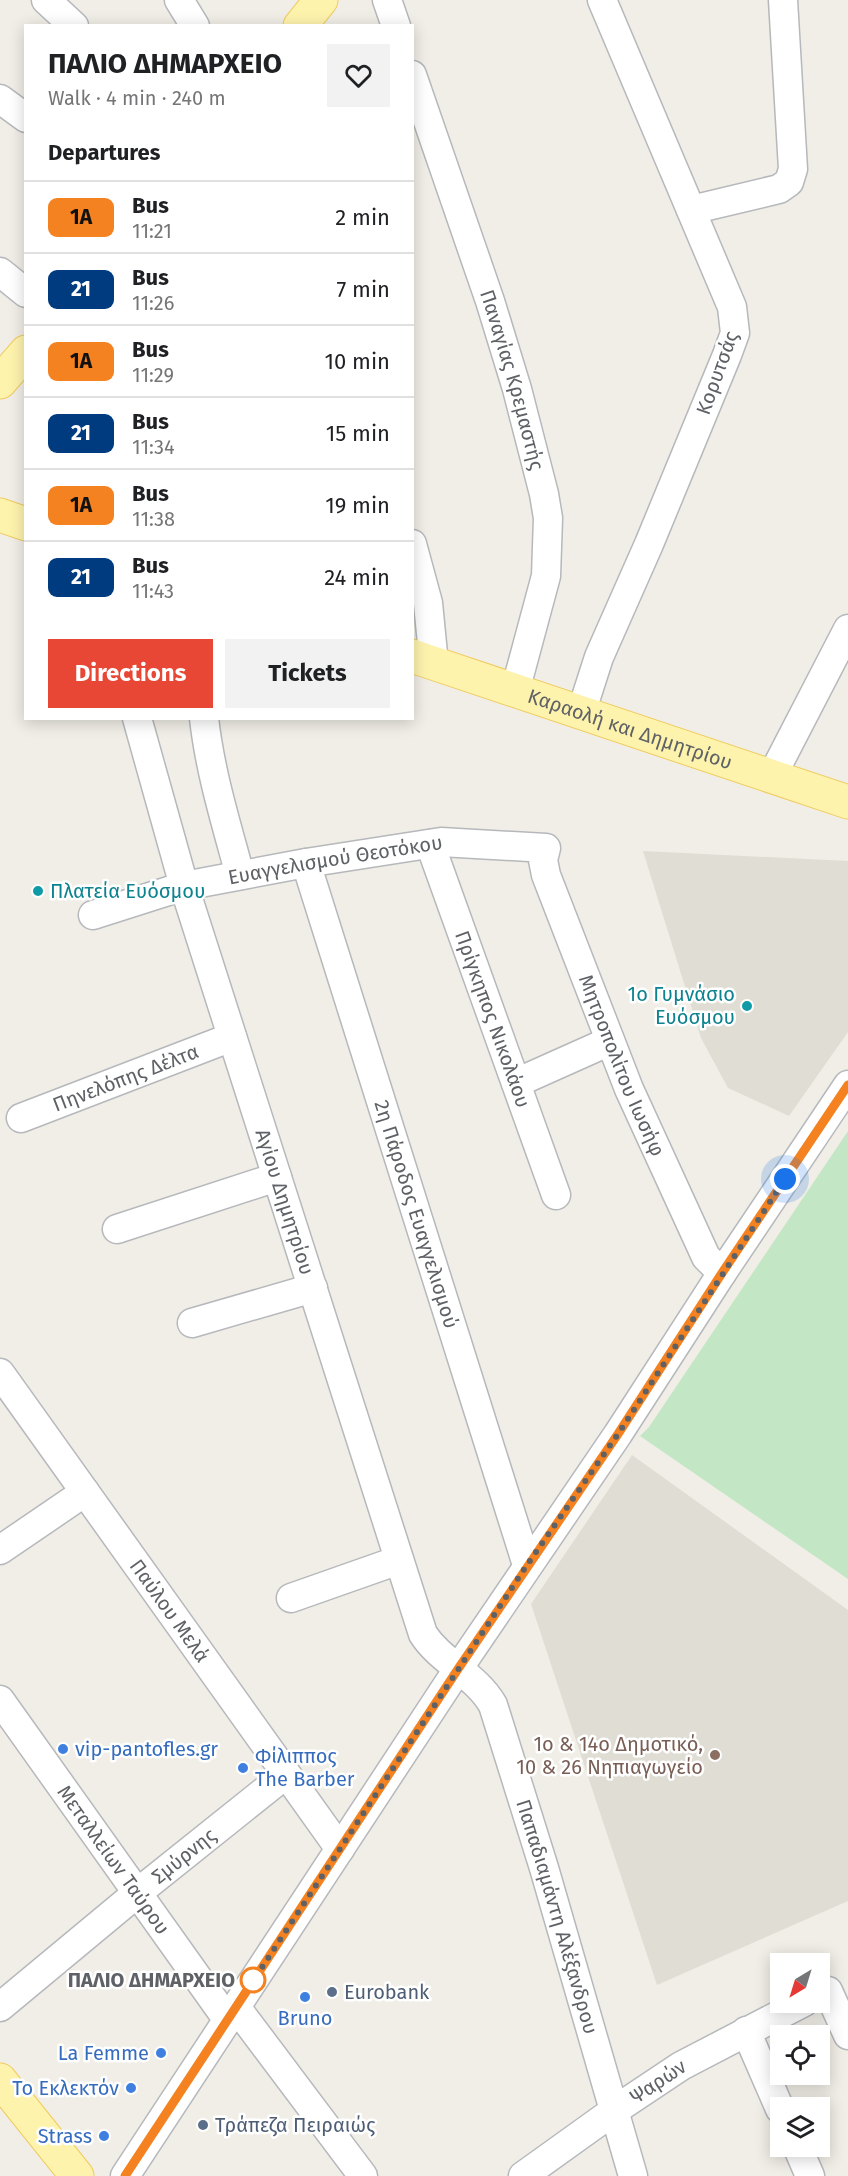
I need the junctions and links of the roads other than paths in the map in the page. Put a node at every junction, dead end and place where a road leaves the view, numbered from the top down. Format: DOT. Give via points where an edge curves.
graph roads {
  1 [pos="46,0"];
  2 [pos="179,0"];
  3 [pos="321,0"];
  4 [pos="387,0"];
  5 [pos="602,0"];
  6 [pos="783,0"];
  7 [pos="72,24"];
  8 [pos="194,24"];
  9 [pos="302,24"];
  10 [pos="395,24"];
  11 [pos="414,81"];
  12 [pos="0,99"];
  13 [pos="24,117"];
  14 [pos="691,210"];
  15 [pos="0,272"];
  16 [pos="24,291"];
  17 [pos="24,354"];
  18 [pos="0,382"];
  19 [pos="0,515"];
  20 [pos="24,523"];
  21 [pos="414,551"];
  22 [pos="848,629"];
  23 [pos="423,660"];
  24 [pos="515,691"];
  25 [pos="581,713"];
  26 [pos="138,720"];
  27 [pos="204,720"];
  28 [pos="772,776"];
  29 [pos="848,802"];
  30 [pos="430,844"];
  31 [pos="546,848"];
  32 [pos="306,863"];
  33 [pos="240,875"];
  34 [pos="184,886"];
  35 [pos="93,915"];
  36 [pos="232,1037"];
  37 [pos="610,1041"];
  38 [pos="516,1083"];
  39 [pos="848,1085"];
  40 [pos="21,1118"];
  41 [pos="277,1177"];
  42 [pos="556,1195"];
  43 [pos="117,1229"];
  44 [pos="722,1273"];
  45 [pos="312,1288"];
  46 [pos="192,1323"];
  47 [pos="0,1373"];
  48 [pos="85,1492"];
  49 [pos="0,1550"];
  50 [pos="399,1560"];
  51 [pos="527,1565"];
  52 [pos="291,1598"];
  53 [pos="458,1669"];
  54 [pos="0,1700"];
  55 [pos="286,1774"];
  56 [pos="340,1849"];
  57 [pos="136,1894"];
  58 [pos="830,2001"];
  59 [pos="0,2007"];
  60 [pos="232,2013"];
  61 [pos="782,2013"];
  62 [pos="746,2031"];
  63 [pos="848,2035"];
  64 [pos="0,2080"];
  65 [pos="775,2097"];
  66 [pos="615,2110"];
  67 [pos="802,2157"];
  68 [pos="77,2176"];
  69 [pos="125,2176"];
  70 [pos="363,2176"];
  71 [pos="523,2176"];
  72 [pos="633,2176"];
  73 [pos="810,2176"];
  1 -- 7 [label="street"];
  2 -- 8 [label="street"];
  3 -- 9 [label="main road"];
  4 -- 10 [label="street"];
  5 -- 14 [label="street, Κορυτσάς"];
  6 -- 14 [label="street" via="793,169 789,182 779,189"];
  11 -- 24 [label="street, Παναγίας Κρεμαστής" via="517,389 548,518 546,576"];
  12 -- 13 [label="street"];
  14 -- 25 [label="street, Κορυτσάς" via="732,307 735,333 599,657"];
  15 -- 16 [label="street"];
  17 -- 18 [label="main road"];
  19 -- 20 [label="main road"];
  21 -- 23 [label="street" via="428,603"];
  22 -- 28 [label="street"];
  23 -- 24 [label="main road, Καραολή και Δημητρίου"];
  24 -- 25 [label="main road, Καραολή και Δημητρίου"];
  25 -- 28 [label="main road, Καραολή και Δημητρίου"];
  26 -- 34 [label="street, Αγίου Δημητρίου"];
  27 -- 33 [label="street" via="207,750"];
  28 -- 29 [label="main road, Καραολή και Δημητρίου"];
  30 -- 31 [label="street, Ευαγγελισμού Θεοτόκου"];
  30 -- 32 [label="street, Ευαγγελισμού Θεοτόκου"];
  30 -- 38 [label="street, Πρίγκηπος Νικολάου"];
  31 -- 37 [label="street, Μητροπολίτου Ιωσήφ" via="546,875"];
  32 -- 33 [label="street, Ευαγγελισμού Θεοτόκου"];
  32 -- 51 [label="street, 2η Πάροδος Ευαγγελισμού"];
  33 -- 34 [label="street, Ευαγγελισμού Θεοτόκου"];
  34 -- 35 [label="street, Ευαγγελισμού Θεοτόκου"];
  34 -- 36 [label="street, Αγίου Δημητρίου"];
  36 -- 40 [label="street, Πηνελόπης Δέλτα"];
  36 -- 41 [label="street, Αγίου Δημητρίου"];
  37 -- 38 [label="street"];
  37 -- 44 [label="street, Μητροπολίτου Ιωσήφ" via="706,1257"];
  38 -- 42 [label="street, Πρίγκηπος Νικολάου"];
  39 -- 44 [label="street"];
  41 -- 43 [label="street"];
  41 -- 45 [label="street, Αγίου Δημητρίου"];
  44 -- 51 [label="street"];
  45 -- 46 [label="street"];
  45 -- 50 [label="street, Αγίου Δημητρίου"];
  47 -- 48 [label="street, Παύλου Μελά"];
  48 -- 49 [label="street"];
  48 -- 55 [label="street, Παύλου Μελά"];
  50 -- 52 [label="street"];
  50 -- 53 [label="street, Αγίου Δημητρίου" via="423,1634 440,1656"];
  51 -- 53 [label="street"];
  53 -- 56 [label="street"];
  53 -- 66 [label="street, Παπαδιαμάντη Αλέξανδρου" via="483,1690 493,1705"];
  54 -- 57 [label="street, Μεταλλείων Ταύρου"];
  55 -- 56 [label="street, Παύλου Μελά"];
  55 -- 57 [label="street, Σμύρνης"];
  56 -- 60 [label="street"];
  57 -- 59 [label="street, Σμύρνης"];
  57 -- 60 [label="street, Μεταλλείων Ταύρου"];
  58 -- 63 [label="street"];
  60 -- 69 [label="street"];
  60 -- 70 [label="street, Μεταλλείων Ταύρου"];
  61 -- 62 [label="street, Ψαρών"];
  62 -- 65 [label="street"];
  62 -- 66 [label="street, Ψαρών" via="681,2066"];
  64 -- 68 [label="main road"];
  66 -- 71 [label="street, Ψαρών"];
  66 -- 72 [label="street, Παπαδιαμάντη Αλέξανδρου"];
  67 -- 73 [label="street"];
}
